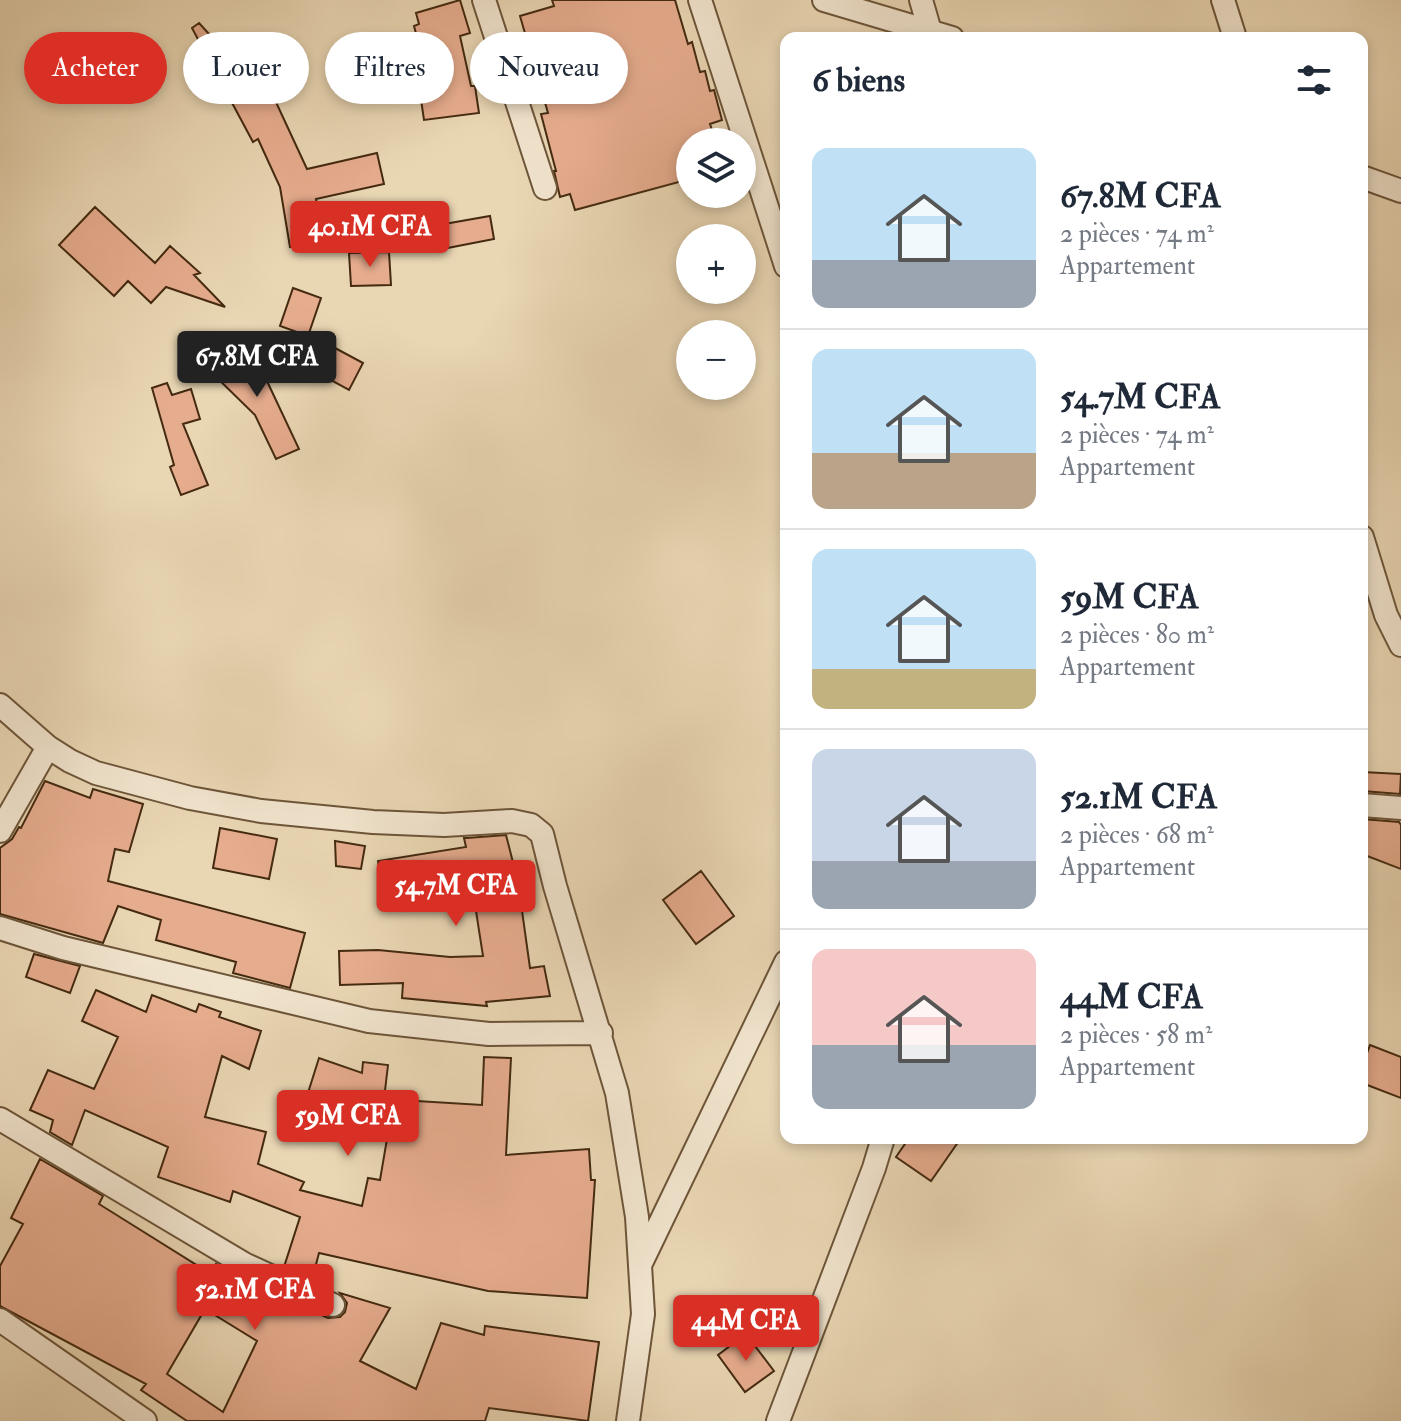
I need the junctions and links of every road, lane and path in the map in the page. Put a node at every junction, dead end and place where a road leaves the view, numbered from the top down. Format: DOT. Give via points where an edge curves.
graph roads {
  1 [pos="484,0"];
  2 [pos="700,0"];
  3 [pos="824,0"];
  4 [pos="921,0"];
  5 [pos="1223,0"];
  6 [pos="924,32"];
  7 [pos="929,32"];
  8 [pos="1233,32"];
  9 [pos="1368,179"];
  10 [pos="545,188"];
  11 [pos="1401,191"];
  12 [pos="780,247"];
  13 [pos="1368,556"];
  14 [pos="1401,645"];
  15 [pos="0,705"];
  16 [pos="48,747"];
  17 [pos="1368,805"];
  18 [pos="1401,808"];
  19 [pos="0,831"];
  20 [pos="0,928"];
  21 [pos="780,975"];
  22 [pos="601,1033"];
  23 [pos="0,1119"];
  24 [pos="881,1144"];
  25 [pos="639,1269"];
  26 [pos="333,1305"];
  27 [pos="0,1320"];
  28 [pos="145,1421"];
  29 [pos="628,1421"];
  30 [pos="778,1421"];
  1 -- 10 [label="street"];
  2 -- 12 [label="street"];
  3 -- 6 [label="street"];
  4 -- 7 [label="street"];
  5 -- 8 [label="street"];
  9 -- 11 [label="street"];
  13 -- 14 [label="street"];
  15 -- 16 [label="street"];
  16 -- 19 [label="street"];
  16 -- 22 [label="street" via="96,773 261,811 373,822 531,825 547,847"];
  17 -- 18 [label="street"];
  20 -- 22 [label="street" via="369,1021 489,1034"];
  21 -- 25 [label="street"];
  22 -- 25 [label="street" via="617,1093 637,1217"];
  23 -- 26 [label="street" via="244,1264"];
  24 -- 30 [label="street"];
  25 -- 29 [label="street" via="643,1314"];
  27 -- 28 [label="street"];
}
